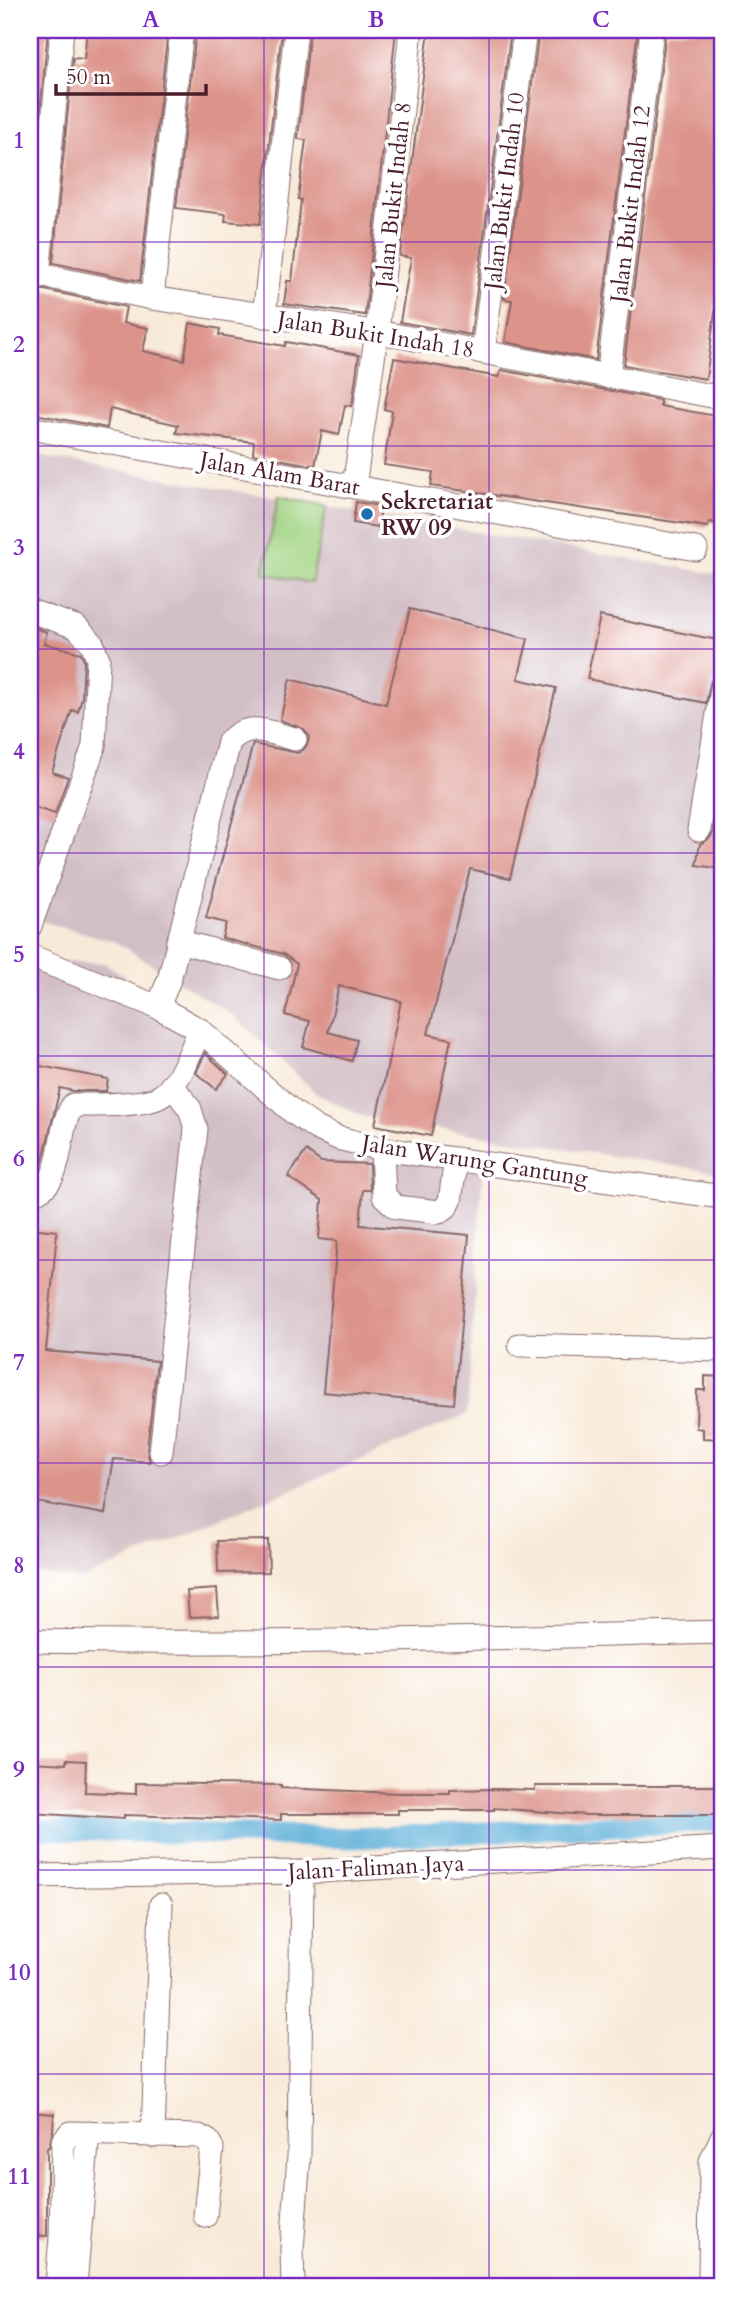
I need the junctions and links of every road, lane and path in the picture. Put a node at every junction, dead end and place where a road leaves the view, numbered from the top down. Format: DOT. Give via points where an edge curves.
graph roads {
  1 [pos="62,30"];
  2 [pos="182,30"];
  3 [pos="296,30"];
  4 [pos="411,30"];
  5 [pos="525,30"];
  6 [pos="652,30"];
  7 [pos="34,274"];
  8 [pos="152,298"];
  9 [pos="264,316"];
  10 [pos="377,332"];
  11 [pos="483,352"];
  12 [pos="608,377"];
  13 [pos="722,398"];
  14 [pos="30,428"];
  15 [pos="354,486"];
  16 [pos="696,550"];
  17 [pos="30,611"];
  18 [pos="722,688"];
  19 [pos="295,738"];
  20 [pos="699,830"];
  21 [pos="30,926"];
  22 [pos="178,940"];
  23 [pos="30,956"];
  24 [pos="279,968"];
  25 [pos="158,1007"];
  26 [pos="200,1030"];
  27 [pos="172,1085"];
  28 [pos="382,1149"];
  29 [pos="456,1159"];
  30 [pos="30,1194"];
  31 [pos="722,1196"];
  32 [pos="520,1345"];
  33 [pos="722,1350"];
  34 [pos="161,1452"];
  35 [pos="722,1632"];
  36 [pos="30,1641"];
  37 [pos="722,1848"];
  38 [pos="302,1872"];
  39 [pos="30,1876"];
  40 [pos="161,1905"];
  41 [pos="153,2136"];
  42 [pos="722,2137"];
  43 [pos="205,2217"];
  44 [pos="70,2238"];
  45 [pos="57,2286"];
  46 [pos="75,2286"];
  47 [pos="293,2286"];
  48 [pos="710,2286"];
  1 -- 7 [label="street"];
  2 -- 8 [label="street"];
  3 -- 9 [label="street"];
  4 -- 10 [label="street, Jalan Bukit Indah 8"];
  5 -- 11 [label="street, Jalan Bukit Indah 10"];
  6 -- 12 [label="street, Jalan Bukit Indah 12"];
  7 -- 8 [label="street, Jalan Bukit Indah 18"];
  8 -- 9 [label="street, Jalan Bukit Indah 18"];
  9 -- 10 [label="street, Jalan Bukit Indah 18"];
  10 -- 11 [label="street, Jalan Bukit Indah 18"];
  10 -- 15 [label="street, Jalan Bukit Indah 8"];
  11 -- 12 [label="street, Jalan Bukit Indah 18"];
  12 -- 13 [label="street, Jalan Bukit Indah 18"];
  14 -- 15 [label="street, Jalan Alam Barat"];
  15 -- 16 [label="street, Jalan Alam Barat"];
  17 -- 21 [label="street" via="76,627 92,643 97,659 93,746"];
  18 -- 20 [label="street"];
  19 -- 22 [label="street" via="251,728 238,732 229,742"];
  22 -- 24 [label="street"];
  22 -- 25 [label="street"];
  23 -- 25 [label="street, Jalan Warung Gantung"];
  25 -- 26 [label="street, Jalan Warung Gantung"];
  26 -- 27 [label="street"];
  26 -- 28 [label="street, Jalan Warung Gantung" via="316,1128"];
  27 -- 30 [label="street" via="159,1098 135,1103 73,1105 66,1115 53,1179"];
  27 -- 34 [label="street" via="190,1109 196,1129"];
  28 -- 29 [label="street, Jalan Warung Gantung"];
  28 -- 29 [label="street" via="384,1196 396,1207 439,1212 446,1208"];
  29 -- 31 [label="street, Jalan Warung Gantung"];
  32 -- 33 [label="street"];
  35 -- 36 [label="street"];
  37 -- 38 [label="street, Jalan Faliman Jaya"];
  38 -- 39 [label="street, Jalan Faliman Jaya"];
  38 -- 47 [label="street"];
  40 -- 41 [label="street"];
  41 -- 43 [label="street" via="199,2136 208,2141 212,2148"];
  41 -- 44 [label="street" via="70,2133 64,2141"];
  42 -- 48 [label="street" via="711,2161"];
  44 -- 45 [label="street"];
  44 -- 46 [label="street"];
}
